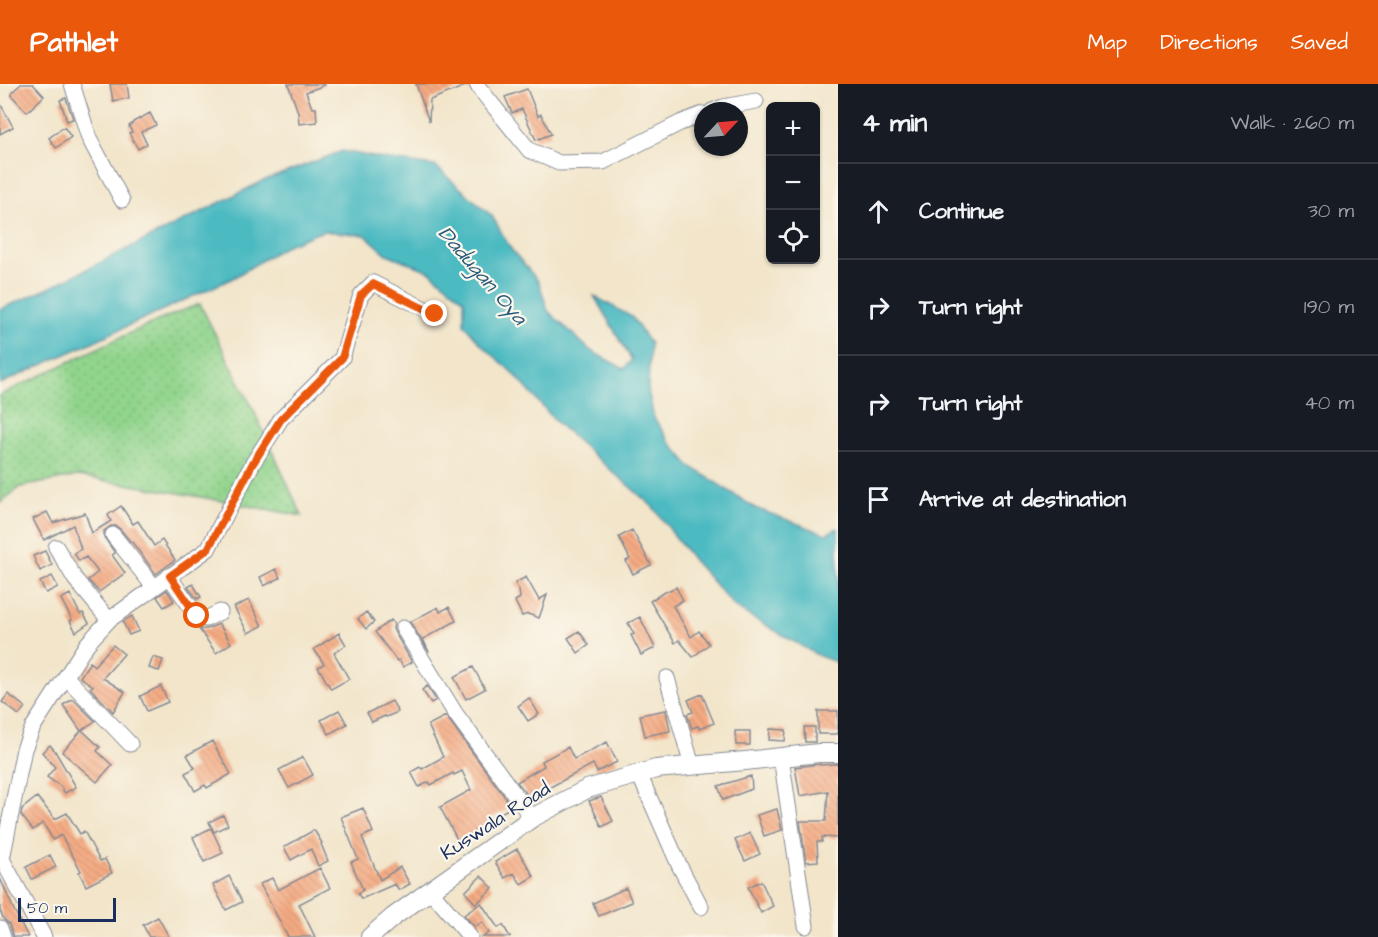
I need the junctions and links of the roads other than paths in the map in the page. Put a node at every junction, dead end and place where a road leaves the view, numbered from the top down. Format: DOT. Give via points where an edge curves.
graph roads {
  1 [pos="72,84"];
  2 [pos="477,84"];
  3 [pos="756,101"];
  4 [pos="748,102"];
  5 [pos="694,118"];
  6 [pos="122,200"];
  7 [pos="435,314"];
  8 [pos="113,535"];
  9 [pos="56,546"];
  10 [pos="170,576"];
  11 [pos="154,587"];
  12 [pos="220,612"];
  13 [pos="109,620"];
  14 [pos="403,628"];
  15 [pos="66,676"];
  16 [pos="667,678"];
  17 [pos="130,744"];
  18 [pos="838,753"];
  19 [pos="781,757"];
  20 [pos="692,765"];
  21 [pos="639,774"];
  22 [pos="531,818"];
  23 [pos="1,859"];
  24 [pos="430,890"];
  25 [pos="701,907"];
  26 [pos="806,926"];
  27 [pos="0,928"];
  28 [pos="3,937"];
  29 [pos="44,937"];
  30 [pos="370,937"];
  31 [pos="470,937"];
  1 -- 6 [label="street" via="89,138"];
  2 -- 5 [label="street" via="529,150 559,163 603,162"];
  3 -- 4 [label="street"];
  7 -- 10 [label="street" via="373,284 361,295 342,358 281,419 208,549"];
  8 -- 11 [label="street"];
  9 -- 13 [label="street" via="75,579"];
  10 -- 11 [label="street"];
  10 -- 12 [label="street" via="197,616 206,619"];
  11 -- 13 [label="street"];
  13 -- 15 [label="street"];
  14 -- 22 [label="street" via="454,713"];
  15 -- 17 [label="street"];
  15 -- 23 [label="street" via="24,748"];
  16 -- 20 [label="street"];
  18 -- 19 [label="street, Kuswala Road"];
  19 -- 20 [label="street, Kuswala Road"];
  19 -- 26 [label="street"];
  20 -- 21 [label="street, Kuswala Road"];
  21 -- 22 [label="street, Kuswala Road" via="587,789"];
  21 -- 25 [label="street"];
  22 -- 24 [label="street, Kuswala Road"];
  23 -- 29 [label="street"];
  24 -- 30 [label="street, Kuswala Road"];
  24 -- 31 [label="street"];
  27 -- 28 [label="street"];
}
